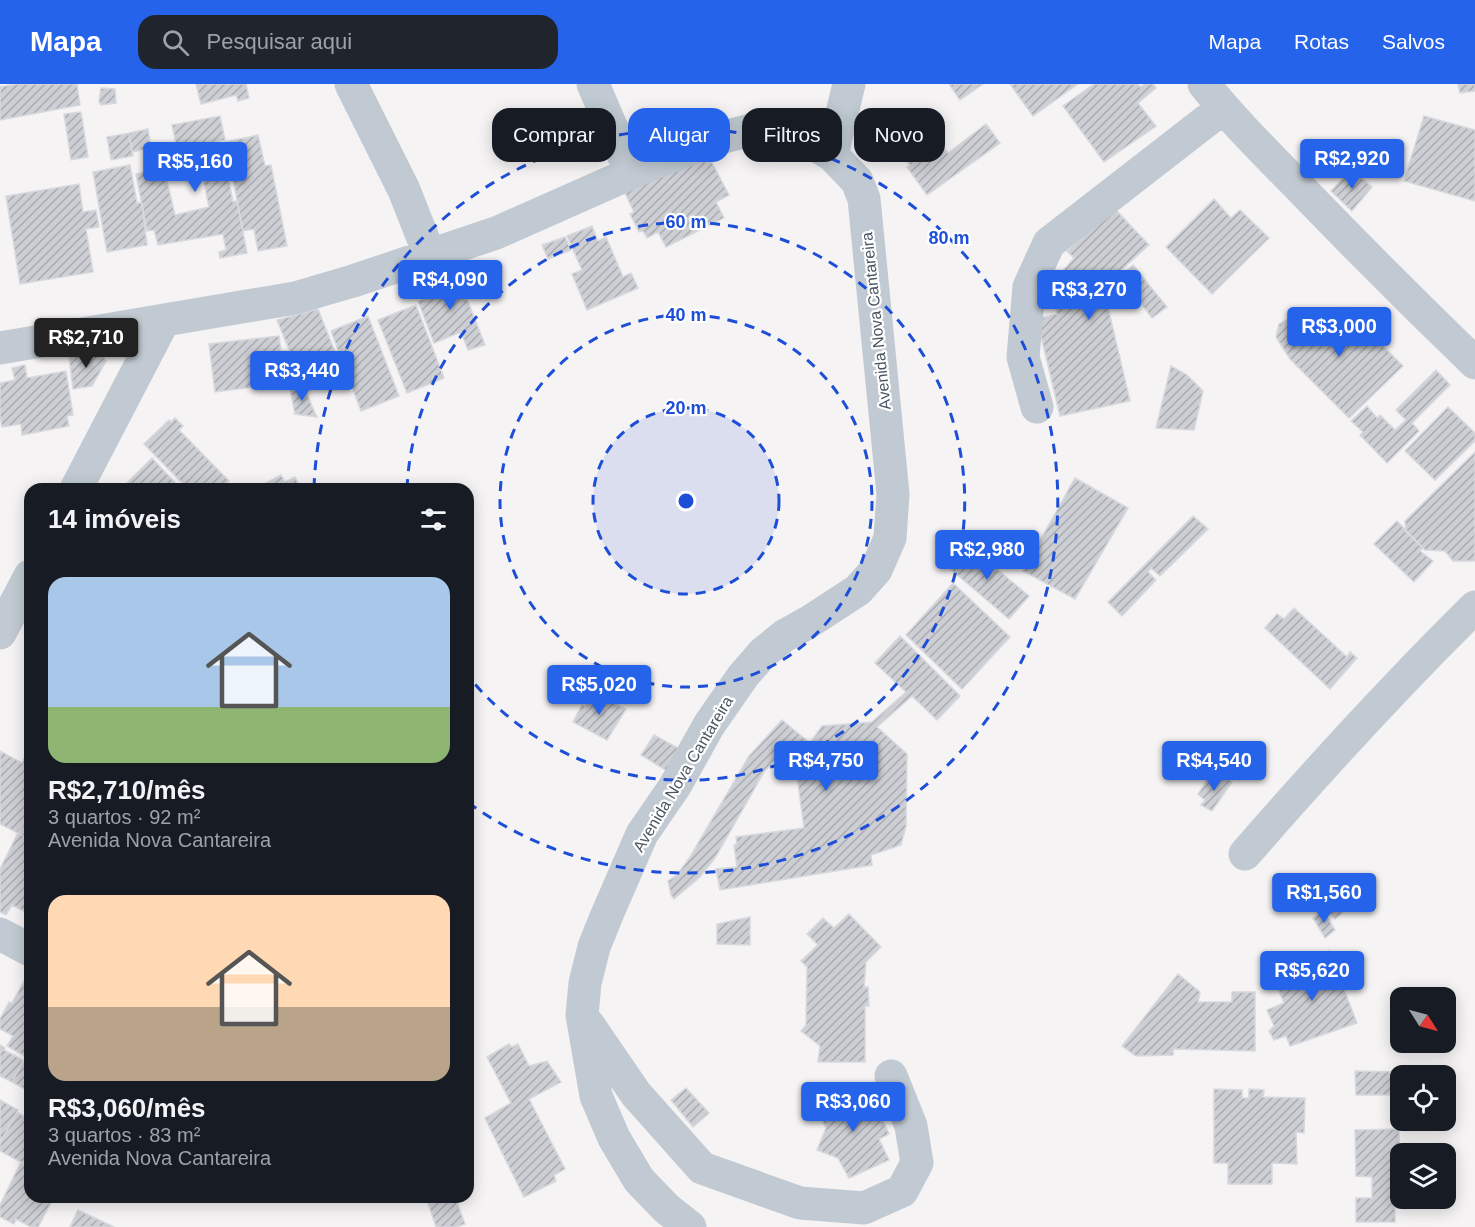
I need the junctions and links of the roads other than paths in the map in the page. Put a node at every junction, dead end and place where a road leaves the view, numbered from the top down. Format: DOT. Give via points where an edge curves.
graph roads {
  1 [pos="351,84"];
  2 [pos="593,84"];
  3 [pos="849,84"];
  4 [pos="1213,96"];
  5 [pos="842,113"];
  6 [pos="742,132"];
  7 [pos="839,162"];
  8 [pos="631,172"];
  9 [pos="430,256"];
  10 [pos="164,320"];
  11 [pos="0,348"];
  12 [pos="1475,363"];
  13 [pos="1037,407"];
  14 [pos="79,483"];
  15 [pos="24,587"];
  16 [pos="1475,607"];
  17 [pos="0,633"];
  18 [pos="1245,854"];
  19 [pos="0,934"];
  20 [pos="24,947"];
  21 [pos="582,1015"];
  22 [pos="891,1076"];
  23 [pos="690,1227"];
  1 -- 9 [label="street" via="404,190"];
  2 -- 8 [label="street"];
  3 -- 5 [label="street"];
  4 -- 12 [label="street" via="1399,290"];
  4 -- 13 [label="street" via="1049,243 1029,287 1023,357"];
  6 -- 8 [label="street, Avenida Nova Cantareira"];
  7 -- 21 [label="street, Avenida Nova Cantareira" via="857,181 864,199 893,494 890,538 876,570 858,590 763,653 709,725 642,834 594,947"];
  8 -- 9 [label="street, Avenida Nova Cantareira" via="496,233"];
  9 -- 10 [label="street, Avenida Nova Cantareira" via="295,298"];
  10 -- 11 [label="street, Avenida Nova Cantareira"];
  10 -- 14 [label="street"];
  15 -- 17 [label="street"];
  16 -- 18 [label="street" via="1335,752"];
  19 -- 20 [label="street"];
  21 -- 22 [label="street" via="636,1094 702,1168 800,1203 864,1208 902,1191 917,1162 911,1126"];
  21 -- 23 [label="street, Avenida Nova Cantareira" via="596,1096 614,1138 639,1180"];
}
